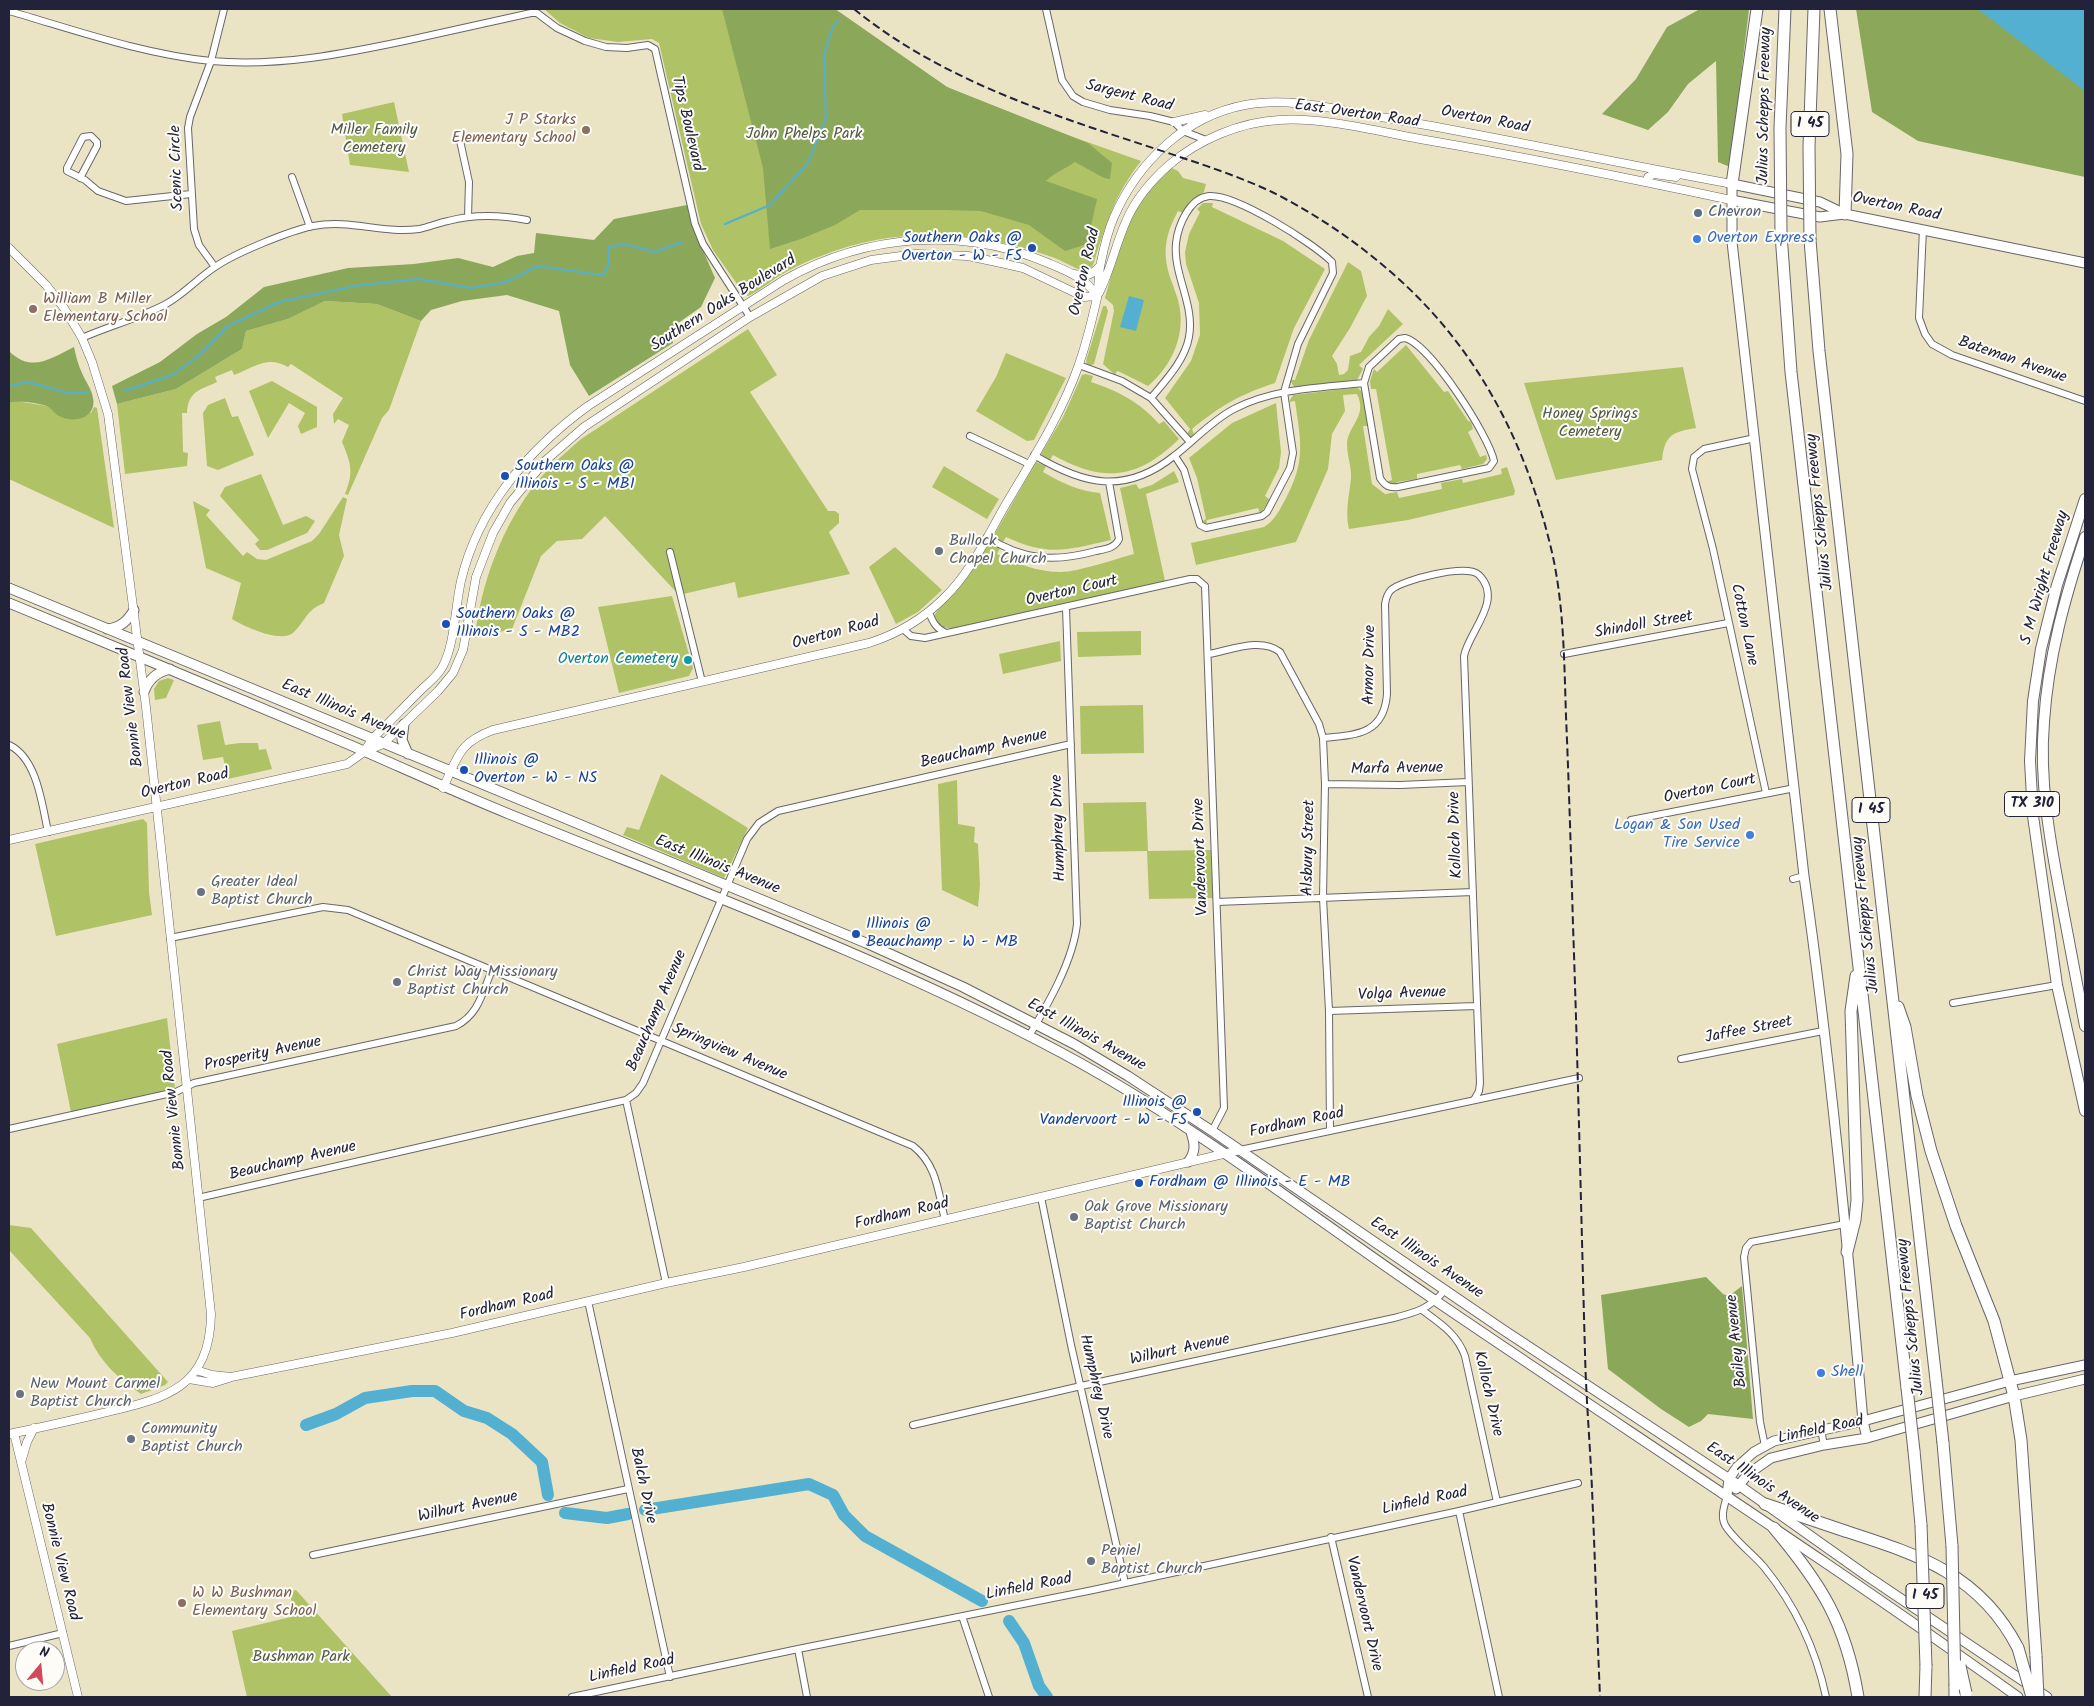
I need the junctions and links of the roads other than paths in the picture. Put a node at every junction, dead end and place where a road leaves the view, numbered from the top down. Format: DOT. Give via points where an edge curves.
graph roads {
  1 [pos="224,9"];
  2 [pos="1046,9"];
  3 [pos="1757,9"];
  4 [pos="1785,9"];
  5 [pos="1814,9"];
  6 [pos="1830,9"];
  7 [pos="9,11"];
  8 [pos="211,61"];
  9 [pos="1324,108"];
  10 [pos="1214,113"];
  11 [pos="1174,122"];
  12 [pos="1322,122"];
  13 [pos="1184,131"];
  14 [pos="459,136"];
  15 [pos="1206,140"];
  16 [pos="1562,150"];
  17 [pos="1559,166"];
  18 [pos="1688,176"];
  19 [pos="292,177"];
  20 [pos="80,178"];
  21 [pos="1647,182"];
  22 [pos="1732,184"];
  23 [pos="191,194"];
  24 [pos="1732,200"];
  25 [pos="1845,214"];
  26 [pos="468,217"];
  27 [pos="527,220"];
  28 [pos="310,227"];
  29 [pos="1923,230"];
  30 [pos="905,240"];
  31 [pos="9,248"];
  32 [pos="906,255"];
  33 [pos="1028,255"];
  34 [pos="2085,263"];
  35 [pos="215,266"];
  36 [pos="1099,267"];
  37 [pos="1024,268"];
  38 [pos="1066,271"];
  39 [pos="1097,296"];
  40 [pos="743,307"];
  41 [pos="750,317"];
  42 [pos="82,338"];
  43 [pos="1078,365"];
  44 [pos="1364,383"];
  45 [pos="1284,392"];
  46 [pos="1151,398"];
  47 [pos="2085,401"];
  48 [pos="970,436"];
  49 [pos="1755,438"];
  50 [pos="1190,442"];
  51 [pos="1034,455"];
  52 [pos="1176,456"];
  53 [pos="1029,464"];
  54 [pos="512,477"];
  55 [pos="1109,482"];
  56 [pos="523,486"];
  57 [pos="2085,499"];
  58 [pos="2085,536"];
  59 [pos="987,537"];
  60 [pos="670,552"];
  61 [pos="1479,575"];
  62 [pos="1202,581"];
  63 [pos="12,589"];
  64 [pos="10,603"];
  65 [pos="1066,608"];
  66 [pos="134,610"];
  67 [pos="929,612"];
  68 [pos="1728,624"];
  69 [pos="107,629"];
  70 [pos="903,629"];
  71 [pos="947,633"];
  72 [pos="138,641"];
  73 [pos="448,654"];
  74 [pos="1209,654"];
  75 [pos="1564,654"];
  76 [pos="140,657"];
  77 [pos="460,659"];
  78 [pos="170,670"];
  79 [pos="702,682"];
  80 [pos="144,692"];
  81 [pos="270,696"];
  82 [pos="264,709"];
  83 [pos="404,724"];
  84 [pos="1323,738"];
  85 [pos="372,740"];
  86 [pos="383,744"];
  87 [pos="1071,744"];
  88 [pos="9,745"];
  89 [pos="364,752"];
  90 [pos="408,754"];
  91 [pos="451,772"];
  92 [pos="1468,782"];
  93 [pos="1325,784"];
  94 [pos="444,788"];
  95 [pos="1795,788"];
  96 [pos="1766,792"];
  97 [pos="157,807"];
  98 [pos="1631,820"];
  99 [pos="48,832"];
  100 [pos="9,840"];
  101 [pos="1804,876"];
  102 [pos="1793,879"];
  103 [pos="727,886"];
  104 [pos="1472,892"];
  105 [pos="1323,898"];
  106 [pos="720,900"];
  107 [pos="1217,902"];
  108 [pos="170,938"];
  109 [pos="1858,959"];
  110 [pos="492,970"];
  111 [pos="1891,983"];
  112 [pos="2057,985"];
  113 [pos="1953,1003"];
  114 [pos="1476,1006"];
  115 [pos="1328,1011"];
  116 [pos="1036,1024"];
  117 [pos="2085,1026"];
  118 [pos="1823,1030"];
  119 [pos="1029,1036"];
  120 [pos="663,1040"];
  121 [pos="1681,1059"];
  122 [pos="1128,1076"];
  123 [pos="1579,1078"];
  124 [pos="1121,1087"];
  125 [pos="186,1088"];
  126 [pos="626,1100"];
  127 [pos="1474,1100"];
  128 [pos="2085,1111"];
  129 [pos="9,1129"];
  130 [pos="1330,1130"];
  131 [pos="1212,1131"];
  132 [pos="1191,1132"];
  133 [pos="1240,1150"];
  134 [pos="1224,1154"];
  135 [pos="1188,1162"];
  136 [pos="1041,1197"];
  137 [pos="198,1198"];
  138 [pos="945,1220"];
  139 [pos="1845,1224"];
  140 [pos="1847,1252"];
  141 [pos="666,1283"];
  142 [pos="1445,1290"];
  143 [pos="588,1301"];
  144 [pos="1436,1301"];
  145 [pos="1422,1310"];
  146 [pos="2085,1365"];
  147 [pos="196,1370"];
  148 [pos="231,1377"];
  149 [pos="189,1378"];
  150 [pos="2085,1379"];
  151 [pos="2010,1381"];
  152 [pos="1081,1386"];
  153 [pos="2014,1396"];
  154 [pos="1863,1421"];
  155 [pos="912,1425"];
  156 [pos="34,1428"];
  157 [pos="1821,1430"];
  158 [pos="11,1434"];
  159 [pos="1867,1438"];
  160 [pos="1824,1445"];
  161 [pos="1765,1446"];
  162 [pos="21,1464"];
  163 [pos="1728,1479"];
  164 [pos="1578,1483"];
  165 [pos="1740,1486"];
  166 [pos="628,1489"];
  167 [pos="1727,1495"];
  168 [pos="1497,1502"];
  169 [pos="1765,1504"];
  170 [pos="1459,1511"];
  171 [pos="1774,1528"];
  172 [pos="1331,1537"];
  173 [pos="314,1555"];
  174 [pos="1125,1583"];
  175 [pos="962,1616"];
  176 [pos="63,1633"];
  177 [pos="9,1646"];
  178 [pos="798,1649"];
  179 [pos="670,1678"];
  180 [pos="1960,1694"];
  181 [pos="78,1697"];
  182 [pos="572,1697"];
  183 [pos="807,1697"];
  184 [pos="989,1697"];
  185 [pos="1368,1697"];
  186 [pos="1499,1697"];
  187 [pos="1826,1697"];
  188 [pos="1858,1697"];
  189 [pos="1925,1697"];
  190 [pos="2018,1697"];
  191 [pos="2032,1697"];
  192 [pos="2038,1697"];
  193 [pos="2047,1697"];
  1 -- 8 [label="street, Scenic Circle"];
  2 -- 11 [label="street, Sargent Road" via="1062,80 1073,96 1110,110"];
  3 -- 22 [label="highway"];
  4 -- 109 [label="highway, Julius Schepps Freeway / I 45, bridge" via="1780,128 1781,234 1791,372"];
  5 -- 111 [label="highway, Julius Schepps Freeway / I 45, bridge" via="1809,147 1810,240 1819,351"];
  6 -- 25 [label="highway" via="1846,154"];
  7 -- 8 [label="street" via="125,44"];
  8 -- 23 [label="street, Scenic Circle" via="188,128"];
  8 -- 40 [label="street, Tips Boulevard" via="283,62 340,55 537,13 557,28 585,41 606,47 648,45 655,49 695,224 703,244"];
  9 -- 10 [label="street, Overton Road" via="1259,103"];
  9 -- 12 [label="street"];
  9 -- 16 [label="street, Overton Road"];
  10 -- 11 [label="street"];
  10 -- 13 [label="street, Overton Road"];
  11 -- 13 [label="street, Sargent Road"];
  12 -- 15 [label="street, East Overton Road" via="1280,120 1251,124"];
  12 -- 17 [label="street, East Overton Road" via="1519,156"];
  13 -- 15 [label="street, Sargent Road"];
  13 -- 36 [label="street, Overton Road" via="1159,150 1132,184 1114,217"];
  14 -- 26 [label="street" via="469,182"];
  15 -- 39 [label="street, East Overton Road" via="1168,166 1134,206 1108,276"];
  16 -- 17 [label="street"];
  16 -- 18 [label="street, Overton Road"];
  17 -- 21 [label="street, East Overton Road"];
  18 -- 21 [label="street" via="1672,178 1654,174 1648,177"];
  18 -- 22 [label="street, Overton Road"];
  19 -- 28 [label="street"];
  20 -- 20 [label="street" via="97,146 91,136 83,137 67,168"];
  20 -- 23 [label="street" via="98,191 126,201"];
  21 -- 24 [label="street, East Overton Road"];
  22 -- 24 [label="main road, Julius Schepps Freeway"];
  22 -- 25 [label="main road, Overton Road" via="1820,202"];
  23 -- 35 [label="street, Scenic Circle" via="196,238"];
  24 -- 25 [label="main road, East Overton Road" via="1820,217"];
  24 -- 49 [label="main road, Julius Schepps Freeway" via="1732,242"];
  25 -- 29 [label="main road, Overton Road"];
  26 -- 27 [label="street" via="500,216"];
  26 -- 28 [label="street" via="407,230 345,223"];
  28 -- 35 [label="street"];
  29 -- 34 [label="main road, Overton Road"];
  29 -- 47 [label="street, Bateman Avenue" via="1919,318 1932,344 1952,356"];
  30 -- 32 [label="street"];
  30 -- 33 [label="street, Southern Oaks Boulevard" via="958,241 998,246"];
  30 -- 40 [label="street, Southern Oaks Boulevard" via="877,244 828,259 784,280"];
  31 -- 42 [label="street, Bonnie View Road" via="46,285"];
  32 -- 37 [label="street, Southern Oaks Boulevard" via="968,256"];
  32 -- 41 [label="street, Southern Oaks Boulevard" via="871,260 822,276"];
  33 -- 37 [label="street"];
  33 -- 38 [label="street, Southern Oaks Boulevard"];
  35 -- 42 [label="street" via="165,304"];
  36 -- 38 [label="street" via="1087,276"];
  36 -- 39 [label="street, Overton Road"];
  37 -- 39 [label="street, Southern Oaks Boulevard" via="1084,297"];
  38 -- 39 [label="street, Southern Oaks Boulevard" via="1090,285"];
  39 -- 43 [label="street, Overton Road"];
  40 -- 41 [label="street, Tips Boulevard"];
  40 -- 54 [label="street, Southern Oaks Boulevard" via="570,420 534,451"];
  41 -- 56 [label="street, Southern Oaks Boulevard" via="584,427 556,449"];
  42 -- 66 [label="street, Bonnie View Road" via="108,414"];
  43 -- 46 [label="street" via="1122,381"];
  43 -- 51 [label="street, Overton Road"];
  44 -- 44 [label="street" via="1369,367 1399,339 1411,339 1437,367 1474,418 1492,454 1492,465 1398,487 1384,484 1380,478"];
  44 -- 45 [label="street"];
  45 -- 46 [label="street" via="1298,344 1333,273 1332,262 1267,218 1236,203 1209,196 1196,201 1190,209 1176,244 1176,257 1190,312 1189,338 1177,365"];
  45 -- 50 [label="street" via="1263,396 1233,409"];
  45 -- 52 [label="street" via="1292,462 1270,507 1262,516 1206,528 1200,526 1184,470"];
  46 -- 50 [label="street"];
  48 -- 53 [label="street"];
  49 -- 68 [label="street, Cotton Lane" via="1704,449 1698,452 1692,463"];
  49 -- 95 [label="main road, Julius Schepps Freeway"];
  50 -- 52 [label="street"];
  51 -- 53 [label="street, Overton Road"];
  51 -- 55 [label="street" via="1077,477"];
  52 -- 55 [label="street" via="1150,472"];
  53 -- 59 [label="street, Overton Road"];
  54 -- 56 [label="street"];
  54 -- 73 [label="street, Southern Oaks Boulevard" via="491,508 468,556 456,601"];
  55 -- 59 [label="street" via="1119,533 1119,539 1112,547 1050,559 1011,549"];
  56 -- 77 [label="street, Southern Oaks Boulevard" via="493,533 476,577"];
  57 -- 112 [label="main road, S M Wright Freeway / TX 310" via="2048,620 2036,676 2030,731 2033,816"];
  58 -- 117 [label="main road, S M Wright Freeway / TX 310" via="2055,642 2044,714 2043,755 2053,854"];
  59 -- 67 [label="street, Overton Road" via="958,582"];
  60 -- 79 [label="street"];
  61 -- 84 [label="street, Armor Drive" via="1467,570 1454,570 1400,584 1387,595 1387,694 1383,716 1365,732"];
  61 -- 92 [label="street, Kolloch Drive" via="1485,586 1486,608 1464,656"];
  62 -- 65 [label="street, Overton Court" via="1190,579"];
  62 -- 74 [label="street, Vandervoort Drive" via="1205,586"];
  63 -- 64 [label="main road"];
  63 -- 69 [label="main road, East Illinois Avenue"];
  64 -- 76 [label="main road, East Illinois Avenue"];
  65 -- 71 [label="street, Overton Court"];
  65 -- 87 [label="street, Humphrey Drive"];
  66 -- 69 [label="main road" via="124,623"];
  66 -- 72 [label="street, Bonnie View Road"];
  67 -- 70 [label="street, Overton Road"];
  67 -- 71 [label="street" via="933,624"];
  68 -- 75 [label="street, Shindoll Street"];
  68 -- 96 [label="street, Cotton Lane"];
  69 -- 72 [label="main road, East Illinois Avenue"];
  70 -- 71 [label="street, Overton Court" via="918,638"];
  70 -- 79 [label="street, Overton Road" via="868,644"];
  72 -- 76 [label="street, Bonnie View Road"];
  72 -- 81 [label="main road, East Illinois Avenue"];
  73 -- 77 [label="street"];
  73 -- 85 [label="street, Southern Oaks Boulevard" via="442,669"];
  74 -- 84 [label="street, Alsbury Street" via="1262,644 1272,646 1280,652 1319,724"];
  74 -- 107 [label="street, Vandervoort Drive"];
  76 -- 78 [label="main road, East Illinois Avenue"];
  76 -- 80 [label="street, Bonnie View Road"];
  77 -- 83 [label="street, Southern Oaks Boulevard" via="448,680"];
  78 -- 80 [label="main road" via="151,679"];
  78 -- 82 [label="main road, East Illinois Avenue"];
  79 -- 91 [label="street, Overton Road" via="479,735 460,751"];
  80 -- 97 [label="street, Bonnie View Road"];
  81 -- 82 [label="main road"];
  81 -- 85 [label="main road, East Illinois Avenue"];
  82 -- 89 [label="main road, East Illinois Avenue"];
  83 -- 86 [label="street, Southern Oaks Boulevard"];
  83 -- 90 [label="main road" via="402,740"];
  84 -- 93 [label="street, Alsbury Street"];
  85 -- 86 [label="main road, East Illinois Avenue"];
  85 -- 89 [label="street, Southern Oaks Boulevard"];
  86 -- 89 [label="street, Southern Oaks Boulevard"];
  86 -- 90 [label="main road, East Illinois Avenue"];
  87 -- 103 [label="street, Beauchamp Avenue" via="778,811 754,828"];
  87 -- 116 [label="street, Humphrey Drive" via="1078,903 1076,932 1070,956"];
  88 -- 99 [label="street" via="27,759 41,796"];
  89 -- 94 [label="main road, East Illinois Avenue"];
  89 -- 97 [label="street, Overton Road" via="347,764"];
  90 -- 91 [label="main road, East Illinois Avenue"];
  91 -- 94 [label="street, Overton Road"];
  91 -- 103 [label="main road, East Illinois Avenue"];
  92 -- 93 [label="street, Marfa Avenue"];
  92 -- 104 [label="street, Kolloch Drive"];
  93 -- 105 [label="street, Alsbury Street"];
  94 -- 106 [label="main road, East Illinois Avenue"];
  95 -- 96 [label="street, Overton Court"];
  95 -- 101 [label="main road, Julius Schepps Freeway"];
  96 -- 98 [label="street, Overton Court"];
  97 -- 99 [label="street, Overton Road"];
  97 -- 108 [label="street, Bonnie View Road"];
  99 -- 100 [label="street, Overton Road"];
  101 -- 102 [label="street"];
  101 -- 118 [label="main road, Julius Schepps Freeway" via="1808,937"];
  103 -- 106 [label="street, Beauchamp Avenue"];
  103 -- 116 [label="main road, East Illinois Avenue" via="963,986"];
  104 -- 105 [label="street"];
  104 -- 114 [label="street, Kolloch Drive"];
  105 -- 107 [label="street"];
  105 -- 115 [label="street, Alsbury Street"];
  106 -- 119 [label="main road, East Illinois Avenue" via="942,993"];
  106 -- 120 [label="street, Beauchamp Avenue"];
  107 -- 131 [label="street, Vandervoort Drive" via="1224,1108"];
  108 -- 110 [label="street, Springview Avenue" via="336,907"];
  108 -- 125 [label="street, Bonnie View Road"];
  109 -- 140 [label="highway" via="1851,1010 1857,1200"];
  109 -- 189 [label="highway, Julius Schepps Freeway / I 45, bridge" via="1921,1525"];
  110 -- 120 [label="street, Springview Avenue"];
  110 -- 125 [label="street, Prosperity Avenue" via="474,1013 456,1026 194,1083"];
  111 -- 151 [label="highway" via="1905,1027 1931,1151 1956,1226 1994,1321"];
  111 -- 180 [label="highway, Julius Schepps Freeway / I 45, bridge" via="1943,1443"];
  112 -- 113 [label="street"];
  112 -- 128 [label="main road, S M Wright Freeway / TX 310"];
  114 -- 115 [label="street, Volga Avenue"];
  114 -- 127 [label="street, Kolloch Drive" via="1480,1083"];
  115 -- 130 [label="street, Alsbury Street"];
  116 -- 119 [label="street, Humphrey Drive"];
  116 -- 122 [label="main road, East Illinois Avenue"];
  118 -- 121 [label="street, Jaffee Street"];
  118 -- 139 [label="main road, Julius Schepps Freeway"];
  119 -- 124 [label="main road, East Illinois Avenue"];
  120 -- 126 [label="street, Beauchamp Avenue" via="643,1082"];
  120 -- 138 [label="street, Springview Avenue" via="913,1146 930,1163"];
  122 -- 124 [label="main road"];
  122 -- 131 [label="main road, East Illinois Avenue"];
  123 -- 127 [label="street, Fordham Road"];
  124 -- 132 [label="main road, East Illinois Avenue"];
  125 -- 129 [label="street, Prosperity Avenue"];
  125 -- 137 [label="street, Bonnie View Road"];
  126 -- 137 [label="street, Beauchamp Avenue"];
  126 -- 141 [label="street"];
  127 -- 130 [label="street, Fordham Road"];
  130 -- 133 [label="street, Fordham Road"];
  131 -- 133 [label="main road, East Illinois Avenue"];
  132 -- 134 [label="main road, East Illinois Avenue"];
  132 -- 135 [label="main road" via="1195,1149"];
  133 -- 134 [label="street, Fordham Road"];
  133 -- 142 [label="main road, East Illinois Avenue"];
  134 -- 135 [label="street, Fordham Road"];
  134 -- 144 [label="main road, East Illinois Avenue"];
  135 -- 136 [label="street, Fordham Road"];
  136 -- 138 [label="street, Fordham Road"];
  136 -- 152 [label="street, Humphrey Drive"];
  137 -- 147 [label="street, Bonnie View Road" via="211,1322 208,1345"];
  138 -- 141 [label="street, Fordham Road"];
  139 -- 140 [label="main road, Julius Schepps Freeway"];
  139 -- 161 [label="street, Bailey Avenue" via="1752,1242 1746,1248 1744,1257"];
  140 -- 154 [label="main road, Julius Schepps Freeway"];
  141 -- 143 [label="street, Fordham Road"];
  142 -- 144 [label="street, Wilhurt Avenue"];
  142 -- 163 [label="main road, East Illinois Avenue"];
  143 -- 148 [label="street, Fordham Road" via="452,1333"];
  143 -- 166 [label="street, Balch Drive"];
  144 -- 145 [label="street, Wilhurt Avenue"];
  144 -- 167 [label="main road, East Illinois Avenue"];
  145 -- 152 [label="street, Wilhurt Avenue"];
  145 -- 168 [label="street, Kolloch Drive" via="1446,1327 1461,1344"];
  146 -- 151 [label="main road, Linfield Road"];
  147 -- 148 [label="street, Fordham Road"];
  147 -- 149 [label="street"];
  148 -- 149 [label="street, Fordham Road" via="213,1382"];
  149 -- 156 [label="street" via="155,1400"];
  150 -- 153 [label="main road, Linfield Road"];
  151 -- 153 [label="highway"];
  151 -- 154 [label="main road, Linfield Road"];
  152 -- 155 [label="street, Wilhurt Avenue"];
  152 -- 174 [label="street, Humphrey Drive"];
  153 -- 159 [label="main road, Linfield Road"];
  153 -- 192 [label="highway, bridge" via="2021,1449"];
  154 -- 157 [label="main road, Linfield Road"];
  154 -- 159 [label="main road, Julius Schepps Freeway"];
  156 -- 158 [label="street"];
  156 -- 162 [label="street"];
  157 -- 160 [label="street"];
  157 -- 161 [label="main road, Linfield Road"];
  158 -- 162 [label="street, Bonnie View Road"];
  159 -- 160 [label="main road, Linfield Road"];
  160 -- 165 [label="main road, Linfield Road" via="1771,1458 1748,1474"];
  161 -- 163 [label="main road, Linfield Road" via="1744,1460"];
  162 -- 176 [label="street, Bonnie View Road"];
  163 -- 165 [label="main road, East Illinois Avenue"];
  163 -- 167 [label="main road"];
  164 -- 168 [label="street, Linfield Road"];
  165 -- 167 [label="main road, Linfield Road"];
  165 -- 169 [label="main road, East Illinois Avenue"];
  166 -- 173 [label="street, Wilhurt Avenue"];
  166 -- 179 [label="street, Balch Drive"];
  167 -- 171 [label="main road, East Illinois Avenue"];
  167 -- 187 [label="street" via="1723,1511 1726,1526 1763,1566 1794,1610 1818,1663"];
  168 -- 170 [label="street, Linfield Road"];
  169 -- 191 [label="highway, bridge" via="1892,1546 1960,1579 2002,1619 2018,1648"];
  169 -- 193 [label="main road, East Illinois Avenue"];
  170 -- 172 [label="street, Linfield Road"];
  170 -- 186 [label="street"];
  171 -- 188 [label="highway" via="1802,1561 1828,1602 1848,1650"];
  171 -- 190 [label="main road, East Illinois Avenue"];
  172 -- 174 [label="street, Linfield Road"];
  172 -- 185 [label="street, Vandervoort Drive"];
  174 -- 175 [label="street, Linfield Road"];
  175 -- 178 [label="street, Linfield Road"];
  175 -- 184 [label="street"];
  176 -- 177 [label="street"];
  176 -- 181 [label="street, Bonnie View Road"];
  178 -- 179 [label="street, Linfield Road"];
  178 -- 183 [label="street"];
  179 -- 182 [label="street, Linfield Road"];
}
